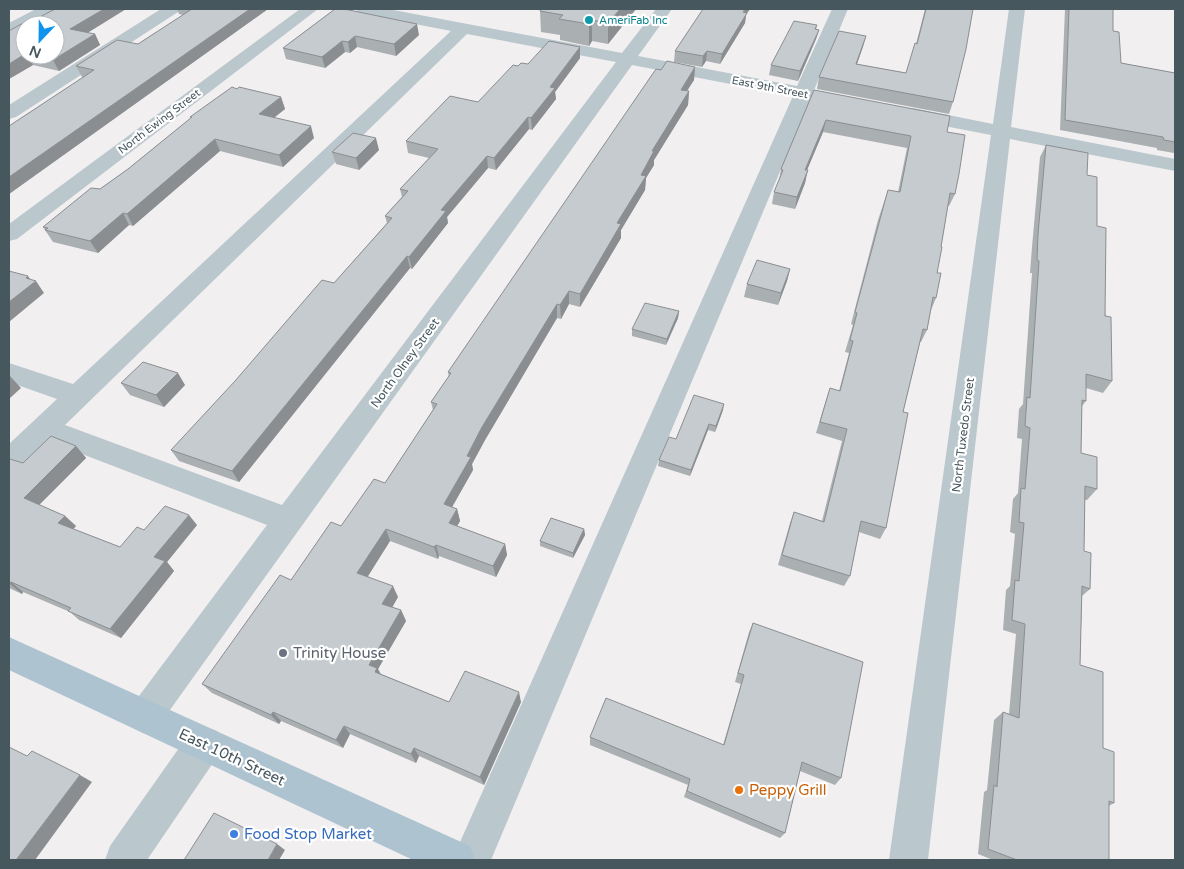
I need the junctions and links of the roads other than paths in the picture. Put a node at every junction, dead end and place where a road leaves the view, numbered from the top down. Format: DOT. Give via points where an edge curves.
graph roads {
  1 [pos="47,9"];
  2 [pos="172,9"];
  3 [pos="310,9"];
  4 [pos="364,9"];
  5 [pos="664,9"];
  6 [pos="840,9"];
  7 [pos="1017,9"];
  8 [pos="12,26"];
  9 [pos="463,28"];
  10 [pos="627,59"];
  11 [pos="803,93"];
  12 [pos="832,98"];
  13 [pos="898,111"];
  14 [pos="9,113"];
  15 [pos="1002,131"];
  16 [pos="1175,165"];
  17 [pos="9,234"];
  18 [pos="9,372"];
  19 [pos="77,396"];
  20 [pos="44,428"];
  21 [pos="9,461"];
  22 [pos="289,520"];
  23 [pos="9,653"];
  24 [pos="145,716"];
  25 [pos="204,744"];
  26 [pos="124,860"];
  27 [pos="456,860"];
  28 [pos="472,860"];
  29 [pos="908,860"];
  1 -- 8 [label="street"];
  2 -- 14 [label="street"];
  3 -- 17 [label="street, North Ewing Street"];
  4 -- 9 [label="street, East 9th Street"];
  5 -- 10 [label="street, North Olney Street"];
  6 -- 11 [label="street"];
  7 -- 15 [label="street, North Tuxedo Street"];
  9 -- 10 [label="street, East 9th Street"];
  9 -- 19 [label="street"];
  10 -- 11 [label="street, East 9th Street"];
  10 -- 22 [label="street, North Olney Street"];
  11 -- 12 [label="street, East 9th Street"];
  11 -- 28 [label="street"];
  13 -- 15 [label="street"];
  15 -- 16 [label="street"];
  15 -- 29 [label="street, North Tuxedo Street"];
  18 -- 19 [label="street"];
  19 -- 20 [label="street"];
  20 -- 21 [label="street"];
  20 -- 22 [label="street"];
  22 -- 24 [label="street, North Olney Street"];
  23 -- 24 [label="main road, East 10th Street"];
  24 -- 25 [label="main road, East 10th Street"];
  25 -- 26 [label="street"];
  25 -- 27 [label="main road, East 10th Street"];
}
